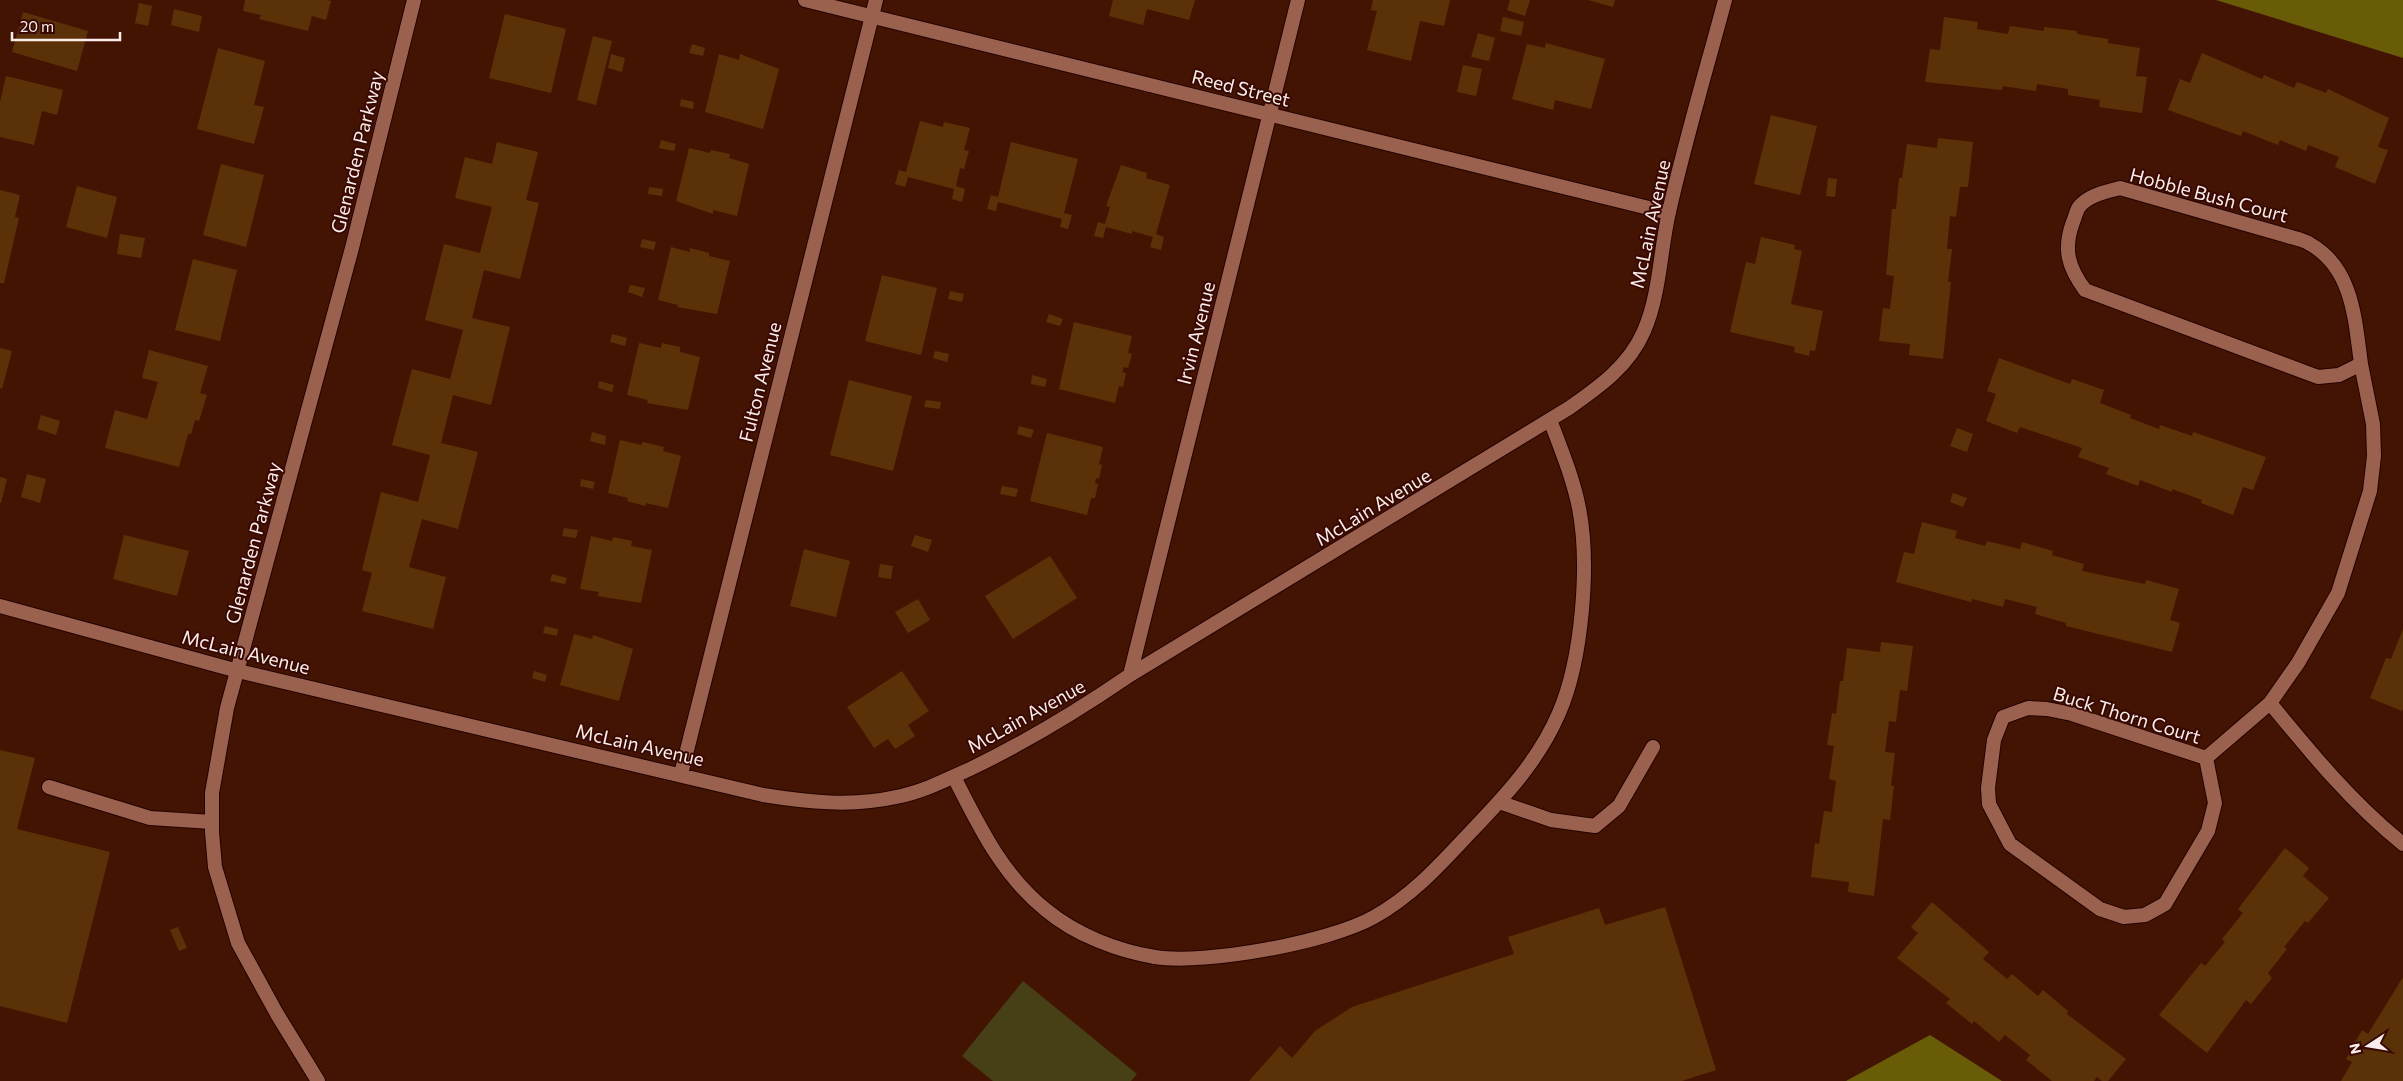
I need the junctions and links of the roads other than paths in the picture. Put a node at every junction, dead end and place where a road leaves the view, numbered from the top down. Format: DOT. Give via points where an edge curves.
graph roads {
  1 [pos="414,0"];
  2 [pos="805,0"];
  3 [pos="876,0"];
  4 [pos="1298,0"];
  5 [pos="1725,0"];
  6 [pos="872,17"];
  7 [pos="1269,114"];
  8 [pos="1669,213"];
  9 [pos="2361,364"];
  10 [pos="1550,420"];
  11 [pos="0,606"];
  12 [pos="238,671"];
  13 [pos="1130,675"];
  14 [pos="2270,703"];
  15 [pos="1653,747"];
  16 [pos="2206,758"];
  17 [pos="681,774"];
  18 [pos="954,777"];
  19 [pos="49,787"];
  20 [pos="1499,802"];
  21 [pos="212,822"];
  22 [pos="2403,844"];
  23 [pos="318,1081"];
  1 -- 12 [label="street, Glenarden Parkway" via="352,248"];
  2 -- 6 [label="street, Reed Street"];
  3 -- 6 [label="street, Fulton Avenue"];
  4 -- 7 [label="street, Irvin Avenue"];
  5 -- 8 [label="street, McLain Avenue"];
  6 -- 7 [label="street, Reed Street"];
  6 -- 17 [label="street, Fulton Avenue"];
  7 -- 8 [label="street, Reed Street"];
  7 -- 13 [label="street, Irvin Avenue"];
  8 -- 10 [label="street, McLain Avenue" via="1654,296 1644,331 1628,358 1610,378"];
  9 -- 9 [label="street, Hobble Bush Court" via="2339,375 2318,377 2085,290 2072,273 2068,252 2069,233 2079,207 2095,195 2120,188 2308,243 2339,269 2354,310"];
  9 -- 14 [label="street, Hobble Bush Court" via="2373,424 2370,491 2338,593 2298,663"];
  10 -- 13 [label="street, McLain Avenue"];
  10 -- 20 [label="street" via="1570,473 1579,510 1583,595 1573,672 1559,712 1537,756"];
  11 -- 12 [label="street, McLain Avenue"];
  12 -- 17 [label="street, McLain Avenue"];
  12 -- 21 [label="street, Glenarden Parkway" via="219,747 212,793"];
  13 -- 18 [label="street, McLain Avenue" via="1086,705"];
  14 -- 16 [label="street, Buck Thorn Court"];
  14 -- 22 [label="street" via="2355,801"];
  15 -- 20 [label="street" via="1619,806 1595,826 1551,820"];
  16 -- 16 [label="street, Buck Thorn Court" via="2072,714 2028,708 2003,717 1994,740 1989,804 2010,844 2100,909 2124,917 2145,915 2165,904 2208,831 2215,803"];
  17 -- 18 [label="street, McLain Avenue" via="763,795 831,803 895,798"];
  18 -- 20 [label="street" via="1004,868 1048,912 1121,950 1159,958 1250,952 1332,933 1372,918 1402,900 1430,875"];
  19 -- 21 [label="street" via="150,818"];
  21 -- 23 [label="street, Glenarden Parkway" via="215,867 238,943"];
}
